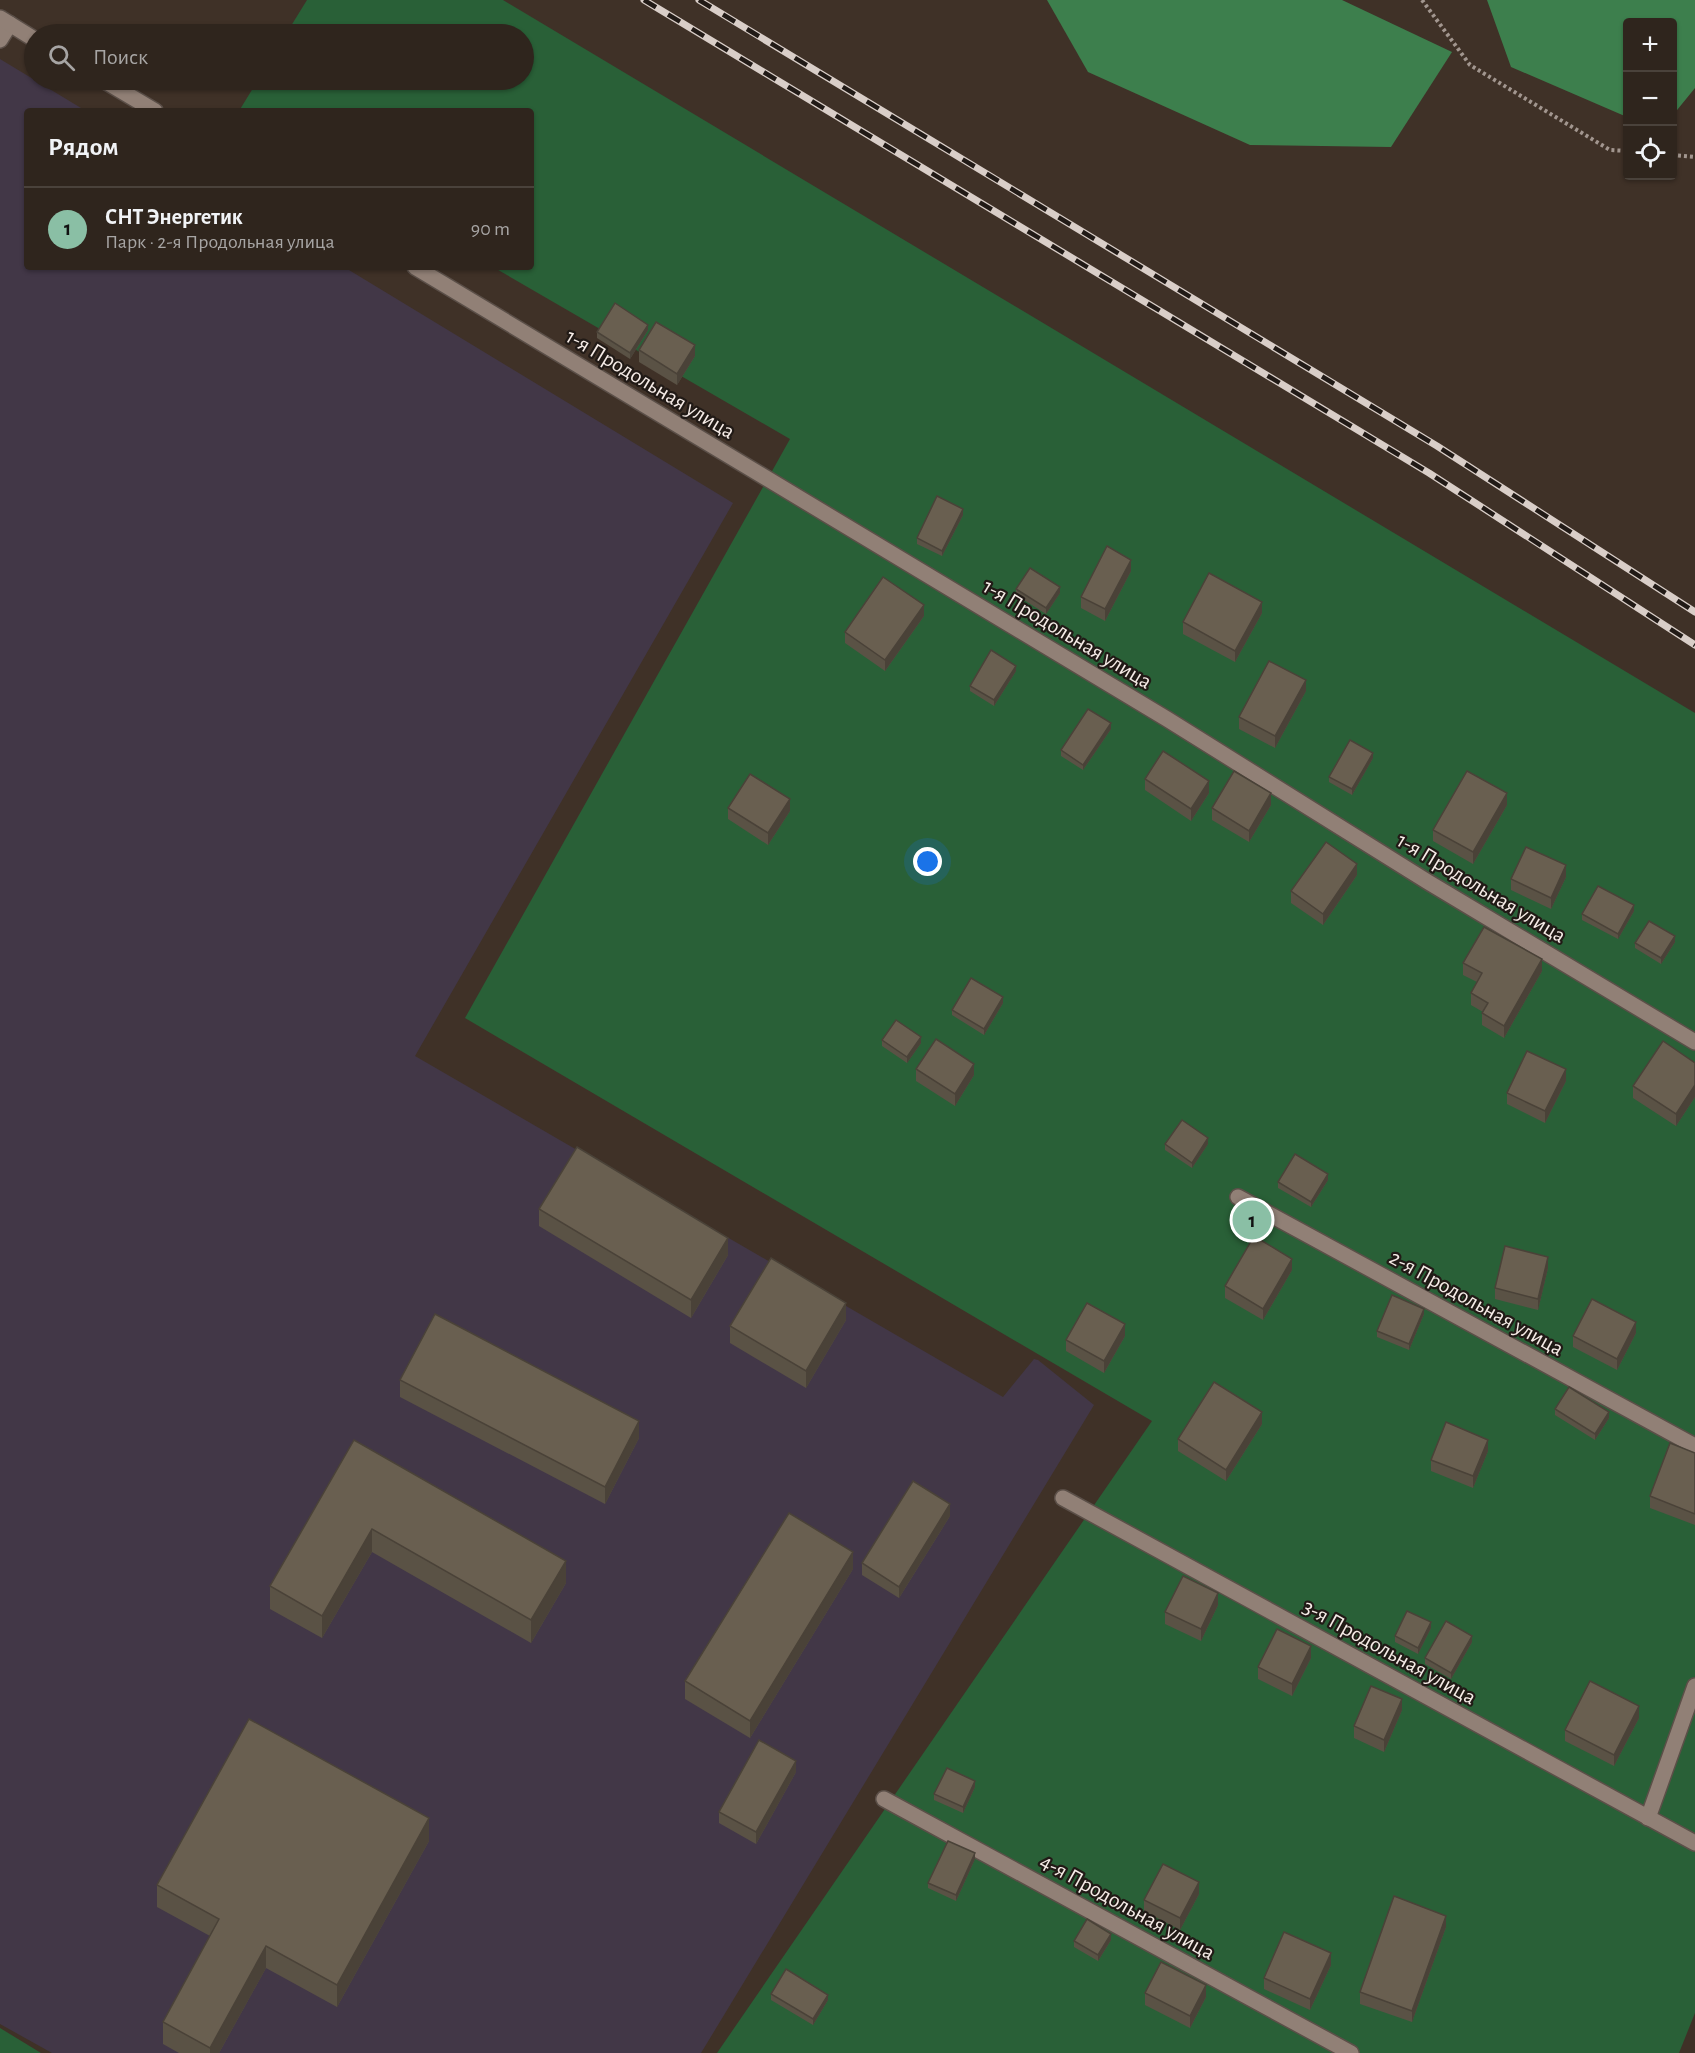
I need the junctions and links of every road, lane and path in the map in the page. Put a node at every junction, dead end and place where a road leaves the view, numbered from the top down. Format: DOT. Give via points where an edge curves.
graph roads {
  1 [pos="1422,0"];
  2 [pos="5,21"];
  3 [pos="24,33"];
  4 [pos="0,40"];
  5 [pos="119,90"];
  6 [pos="150,108"];
  7 [pos="1623,151"];
  8 [pos="1677,155"];
  9 [pos="1695,157"];
  10 [pos="420,270"];
  11 [pos="1695,1042"];
  12 [pos="1238,1197"];
  13 [pos="1695,1446"];
  14 [pos="1063,1498"];
  15 [pos="1695,1686"];
  16 [pos="884,1798"];
  17 [pos="1648,1818"];
  18 [pos="1695,1843"];
  19 [pos="1351,2053"];
  1 -- 7 [label="path" via="1470,65 1610,150"];
  2 -- 3 [label="street"];
  2 -- 4 [label="street"];
  5 -- 6 [label="street"];
  8 -- 9 [label="path"];
  10 -- 11 [label="street, 1-я Продольная улица"];
  12 -- 13 [label="street, 2-я Продольная улица"];
  14 -- 17 [label="street, 3-я Продольная улица"];
  15 -- 17 [label="street"];
  16 -- 19 [label="street, 4-я Продольная улица"];
  17 -- 18 [label="street, 3-я Продольная улица"];
}
